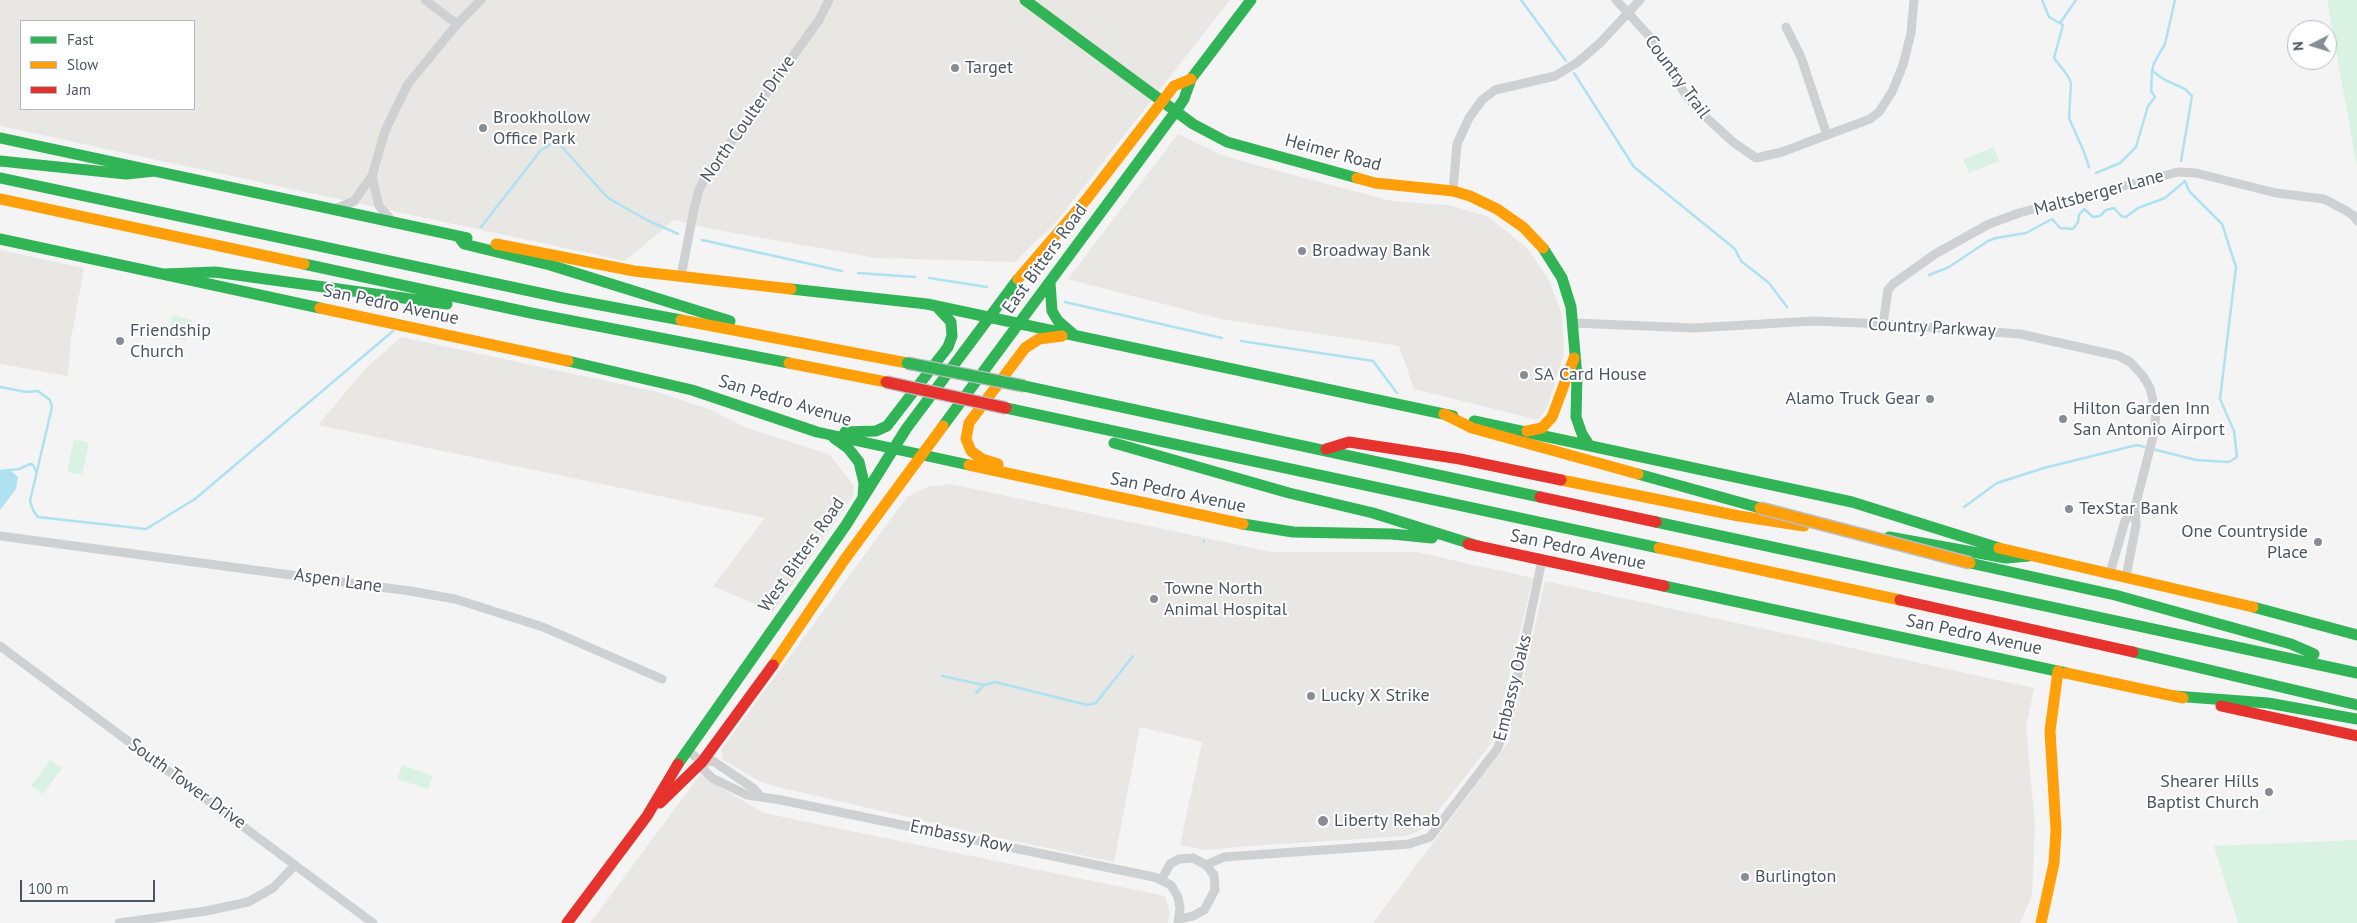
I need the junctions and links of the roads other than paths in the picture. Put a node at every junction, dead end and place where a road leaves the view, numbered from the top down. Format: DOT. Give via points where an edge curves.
graph roads {
  1 [pos="425,0"];
  2 [pos="481,0"];
  3 [pos="829,0"];
  4 [pos="1026,0"];
  5 [pos="1251,0"];
  6 [pos="1616,0"];
  7 [pos="1640,0"];
  8 [pos="1914,0"];
  9 [pos="1627,13"];
  10 [pos="456,24"];
  11 [pos="1786,27"];
  12 [pos="1191,79"];
  13 [pos="1162,101"];
  14 [pos="1176,111"];
  15 [pos="1827,136"];
  16 [pos="0,138"];
  17 [pos="0,161"];
  18 [pos="155,170"];
  19 [pos="372,176"];
  20 [pos="0,178"];
  21 [pos="1453,191"];
  22 [pos="0,199"];
  23 [pos="334,209"];
  24 [pos="2357,221"];
  25 [pos="393,222"];
  26 [pos="458,236"];
  27 [pos="0,239"];
  28 [pos="165,274"];
  29 [pos="681,276"];
  30 [pos="1050,283"];
  31 [pos="483,302"];
  32 [pos="934,305"];
  33 [pos="990,317"];
  34 [pos="1020,323"];
  35 [pos="1574,323"];
  36 [pos="1883,324"];
  37 [pos="1075,335"];
  38 [pos="773,338"];
  39 [pos="1574,357"];
  40 [pos="1444,414"];
  41 [pos="1039,415"];
  42 [pos="1523,431"];
  43 [pos="817,432"];
  44 [pos="1589,445"];
  45 [pos="894,450"];
  46 [pos="1323,450"];
  47 [pos="921,455"];
  48 [pos="1017,476"];
  49 [pos="861,503"];
  50 [pos="2135,507"];
  51 [pos="0,536"];
  52 [pos="1478,546"];
  53 [pos="2029,556"];
  54 [pos="1542,560"];
  55 [pos="2110,573"];
  56 [pos="2126,576"];
  57 [pos="2357,634"];
  58 [pos="0,646"];
  59 [pos="2058,671"];
  60 [pos="2355,672"];
  61 [pos="662,679"];
  62 [pos="2174,696"];
  63 [pos="2357,705"];
  64 [pos="2357,719"];
  65 [pos="2357,736"];
  66 [pos="687,750"];
  67 [pos="702,762"];
  68 [pos="760,796"];
  69 [pos="647,816"];
  70 [pos="295,865"];
  71 [pos="1206,865"];
  72 [pos="1161,880"];
  73 [pos="1179,921"];
  74 [pos="120,923"];
  75 [pos="373,923"];
  76 [pos="567,923"];
  77 [pos="2041,923"];
  1 -- 10 [label="street"];
  2 -- 10 [label="street"];
  3 -- 29 [label="street, North Coulter Drive" via="705,178 694,209"];
  4 -- 13 [label="main road, Heimer Road"];
  5 -- 12 [label="main road, East Bitters Road"];
  6 -- 9 [label="street, Country Trail"];
  7 -- 9 [label="street"];
  8 -- 15 [label="street" via="1911,33 1892,92 1879,112"];
  9 -- 15 [label="street, Country Trail" via="1650,38 1697,110 1756,158"];
  9 -- 21 [label="street" via="1600,43 1555,76 1495,90 1482,100 1466,123 1457,144"];
  10 -- 19 [label="street" via="408,84 386,131"];
  11 -- 15 [label="street" via="1801,56"];
  12 -- 13 [label="main road, East Bitters Road" via="1174,86"];
  12 -- 14 [label="main road, East Bitters Road"];
  13 -- 14 [label="main road, Heimer Road"];
  13 -- 33 [label="main road, East Bitters Road" via="1077,212 1024,271"];
  14 -- 21 [label="main road, Heimer Road" via="1227,142 1253,150 1375,184"];
  14 -- 30 [label="main road, East Bitters Road"];
  16 -- 18 [label="main road"];
  17 -- 18 [label="main road" via="126,174"];
  18 -- 23 [label="main road"];
  19 -- 23 [label="street" via="354,201"];
  19 -- 25 [label="street" via="379,206"];
  20 -- 38 [label="main road" via="563,298"];
  21 -- 35 [label="main road, Heimer Road" via="1497,209 1534,237 1562,278"];
  22 -- 31 [label="main road"];
  23 -- 25 [label="main road"];
  24 -- 36 [label="street, Maltsberger Lane" via="2345,210 2324,200 2178,172 2019,213 1989,224 1935,254 1893,284 1888,290"];
  25 -- 26 [label="main road"];
  26 -- 29 [label="main road" via="618,269"];
  26 -- 38 [label="main road" via="464,244 569,270 706,312"];
  27 -- 28 [label="main road, San Pedro Avenue"];
  28 -- 31 [label="main road" via="215,272 439,304"];
  28 -- 43 [label="main road, San Pedro Avenue" via="657,380"];
  29 -- 32 [label="main road"];
  30 -- 34 [label="main road, East Bitters Road"];
  30 -- 37 [label="main road" via="1054,314"];
  31 -- 41 [label="main road, bridge"];
  32 -- 33 [label="main road"];
  32 -- 43 [label="main road" via="952,322 951,341 892,421 876,431"];
  33 -- 34 [label="main road"];
  33 -- 45 [label="main road, West Bitters Road"];
  34 -- 37 [label="main road"];
  34 -- 47 [label="main road, East Bitters Road"];
  35 -- 36 [label="street, Country Parkway" via="1694,328 1814,321"];
  35 -- 39 [label="main road, Heimer Road"];
  36 -- 50 [label="street, Country Parkway" via="2020,334 2118,356 2130,362 2144,376 2156,413"];
  37 -- 40 [label="main road"];
  37 -- 48 [label="main road" via="1042,338 1025,348 968,426 966,439 973,454 1005,465"];
  38 -- 46 [label="main road, bridge" via="1024,386"];
  39 -- 42 [label="main road, Heimer Road" via="1550,420 1536,430"];
  39 -- 44 [label="main road, Heimer Road" via="1576,418"];
  40 -- 42 [label="main road"];
  40 -- 60 [label="main road, bridge" via="1472,428 1926,554 2088,588 2291,644"];
  41 -- 52 [label="main road" via="1118,444 1289,493 1373,513"];
  41 -- 63 [label="main road" via="2164,658"];
  42 -- 44 [label="main road"];
  43 -- 45 [label="main road, San Pedro Avenue"];
  43 -- 49 [label="main road" via="842,442 857,459 864,483"];
  44 -- 53 [label="main road" via="1852,502 1984,545"];
  45 -- 47 [label="main road, San Pedro Avenue"];
  45 -- 49 [label="main road, West Bitters Road"];
  46 -- 53 [label="main road" via="1349,442 1460,459 1750,518 1921,541 2006,558"];
  46 -- 60 [label="main road"];
  47 -- 48 [label="main road, San Pedro Avenue"];
  47 -- 67 [label="main road, West Bitters Road"];
  48 -- 52 [label="main road, San Pedro Avenue" via="1253,527 1309,533 1409,535"];
  49 -- 66 [label="main road, West Bitters Road"];
  50 -- 55 [label="street, Country Parkway" via="2125,521"];
  50 -- 56 [label="street, Country Parkway" via="2136,525"];
  51 -- 61 [label="street, Aspen Lane" via="455,599 543,627"];
  52 -- 54 [label="main road, San Pedro Avenue"];
  53 -- 55 [label="main road"];
  54 -- 59 [label="main road, San Pedro Avenue"];
  54 -- 71 [label="street, Embassy Oaks" via="1508,722 1498,749 1430,836 1410,844 1224,857"];
  55 -- 56 [label="main road"];
  56 -- 57 [label="main road"];
  58 -- 70 [label="street, South Tower Drive"];
  59 -- 62 [label="main road, San Pedro Avenue"];
  59 -- 77 [label="main road" via="2050,731 2055,847 2049,896"];
  62 -- 64 [label="main road" via="2268,702"];
  62 -- 65 [label="main road, San Pedro Avenue"];
  66 -- 67 [label="street, Embassy Row"];
  66 -- 69 [label="main road, West Bitters Road"];
  67 -- 68 [label="street, Embassy Row" via="713,761"];
  67 -- 68 [label="street, Embassy Row" via="707,773 726,786 747,795"];
  67 -- 69 [label="main road, West Bitters Road"];
  68 -- 72 [label="street, Embassy Row"];
  69 -- 76 [label="main road, West Bitters Road"];
  70 -- 74 [label="street" via="273,888 248,902"];
  70 -- 75 [label="street, South Tower Drive"];
  71 -- 72 [label="street" via="1193,858 1179,859 1170,864"];
  71 -- 73 [label="street" via="1214,875 1215,890 1211,900 1204,910"];
  72 -- 73 [label="street" via="1170,885 1178,896"];
}
